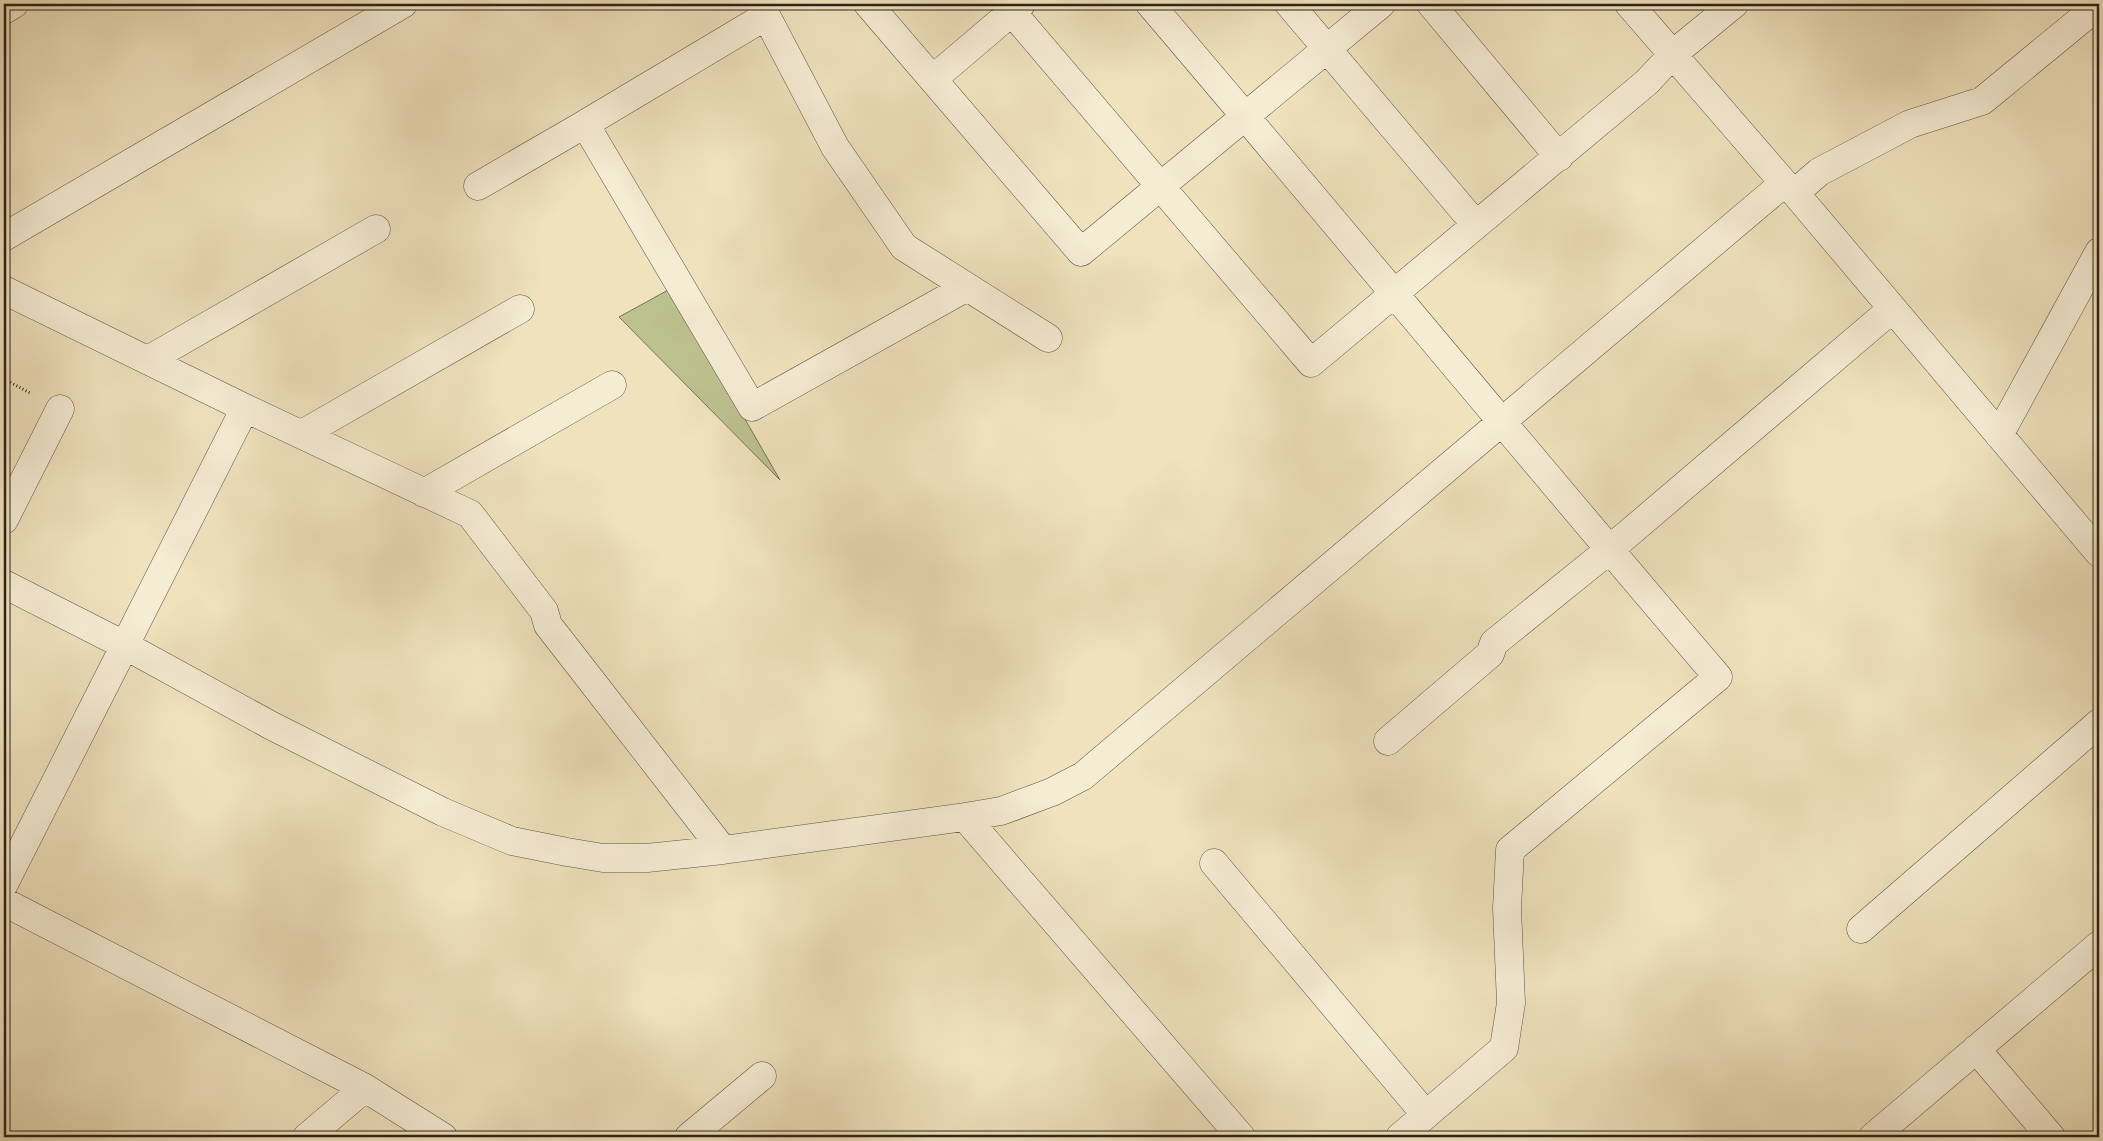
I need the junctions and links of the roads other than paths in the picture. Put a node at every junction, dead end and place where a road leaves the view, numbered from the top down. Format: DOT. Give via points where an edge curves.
graph roads {
  1 [pos="14,4"];
  2 [pos="403,4"];
  3 [pos="868,4"];
  4 [pos="1150,4"];
  5 [pos="1289,4"];
  6 [pos="1381,4"];
  7 [pos="1431,4"];
  8 [pos="1629,4"];
  9 [pos="1734,4"];
  10 [pos="2099,5"];
  11 [pos="1012,6"];
  12 [pos="4,10"];
  13 [pos="763,10"];
  14 [pos="1327,48"];
  15 [pos="1673,54"];
  16 [pos="933,79"];
  17 [pos="1246,116"];
  18 [pos="585,124"];
  19 [pos="1559,157"];
  20 [pos="478,186"];
  21 [pos="1161,186"];
  22 [pos="1789,188"];
  23 [pos="1476,225"];
  24 [pos="376,229"];
  25 [pos="4,237"];
  26 [pos="2099,252"];
  27 [pos="967,287"];
  28 [pos="4,290"];
  29 [pos="1396,293"];
  30 [pos="520,309"];
  31 [pos="1892,309"];
  32 [pos="1048,338"];
  33 [pos="148,360"];
  34 [pos="612,385"];
  35 [pos="244,408"];
  36 [pos="60,409"];
  37 [pos="1501,423"];
  38 [pos="302,434"];
  39 [pos="1999,435"];
  40 [pos="424,493"];
  41 [pos="4,520"];
  42 [pos="1609,550"];
  43 [pos="2099,553"];
  44 [pos="4,584"];
  45 [pos="124,645"];
  46 [pos="2099,723"];
  47 [pos="1388,742"];
  48 [pos="965,817"];
  49 [pos="723,850"];
  50 [pos="1214,863"];
  51 [pos="4,884"];
  52 [pos="4,902"];
  53 [pos="1861,928"];
  54 [pos="2099,945"];
  55 [pos="1976,1049"];
  56 [pos="762,1076"];
  57 [pos="365,1088"];
  58 [pos="1426,1115"];
  59 [pos="308,1137"];
  60 [pos="443,1137"];
  61 [pos="690,1137"];
  62 [pos="1241,1137"];
  63 [pos="1400,1137"];
  64 [pos="1873,1137"];
  65 [pos="2051,1137"];
  1 -- 12 [label="street"];
  2 -- 25 [label="street"];
  3 -- 16 [label="street"];
  4 -- 17 [label="street"];
  5 -- 14 [label="street"];
  6 -- 14 [label="street"];
  7 -- 19 [label="street"];
  8 -- 15 [label="street"];
  9 -- 15 [label="street"];
  10 -- 22 [label="street" via="1982,101 1910,124"];
  11 -- 16 [label="street"];
  11 -- 21 [label="street"];
  13 -- 18 [label="street"];
  13 -- 27 [label="street" via="835,147 904,247"];
  14 -- 17 [label="street"];
  14 -- 23 [label="street"];
  15 -- 19 [label="street" via="1646,82"];
  15 -- 22 [label="street"];
  16 -- 21 [label="street" via="1081,252"];
  17 -- 21 [label="street"];
  17 -- 29 [label="street"];
  18 -- 20 [label="street"];
  18 -- 27 [label="street" via="752,407"];
  19 -- 23 [label="street"];
  21 -- 29 [label="street" via="1311,363"];
  22 -- 31 [label="street"];
  22 -- 37 [label="street"];
  23 -- 29 [label="street"];
  24 -- 33 [label="street"];
  26 -- 39 [label="street"];
  27 -- 32 [label="street"];
  28 -- 33 [label="street"];
  29 -- 37 [label="street"];
  30 -- 38 [label="street"];
  31 -- 39 [label="street"];
  31 -- 42 [label="street"];
  33 -- 35 [label="street"];
  34 -- 40 [label="street"];
  35 -- 38 [label="street"];
  35 -- 45 [label="street"];
  36 -- 41 [label="street"];
  37 -- 42 [label="street"];
  37 -- 48 [label="street" via="1083,776 1052,792 1001,811"];
  38 -- 40 [label="street"];
  39 -- 43 [label="street"];
  40 -- 49 [label="street" via="470,514 544,611 548,625"];
  42 -- 47 [label="street" via="1494,642 1490,654"];
  42 -- 58 [label="street" via="1718,677 1510,850 1506,908 1511,1003 1504,1048"];
  44 -- 45 [label="street"];
  45 -- 49 [label="street" via="272,726 409,795 512,840 603,858 647,858"];
  45 -- 51 [label="street"];
  46 -- 53 [label="street"];
  48 -- 49 [label="street"];
  48 -- 62 [label="street"];
  50 -- 58 [label="street"];
  52 -- 57 [label="street"];
  54 -- 55 [label="street"];
  55 -- 64 [label="street"];
  55 -- 65 [label="street"];
  56 -- 61 [label="street"];
  57 -- 59 [label="street"];
  57 -- 60 [label="street"];
  58 -- 63 [label="street"];
}
